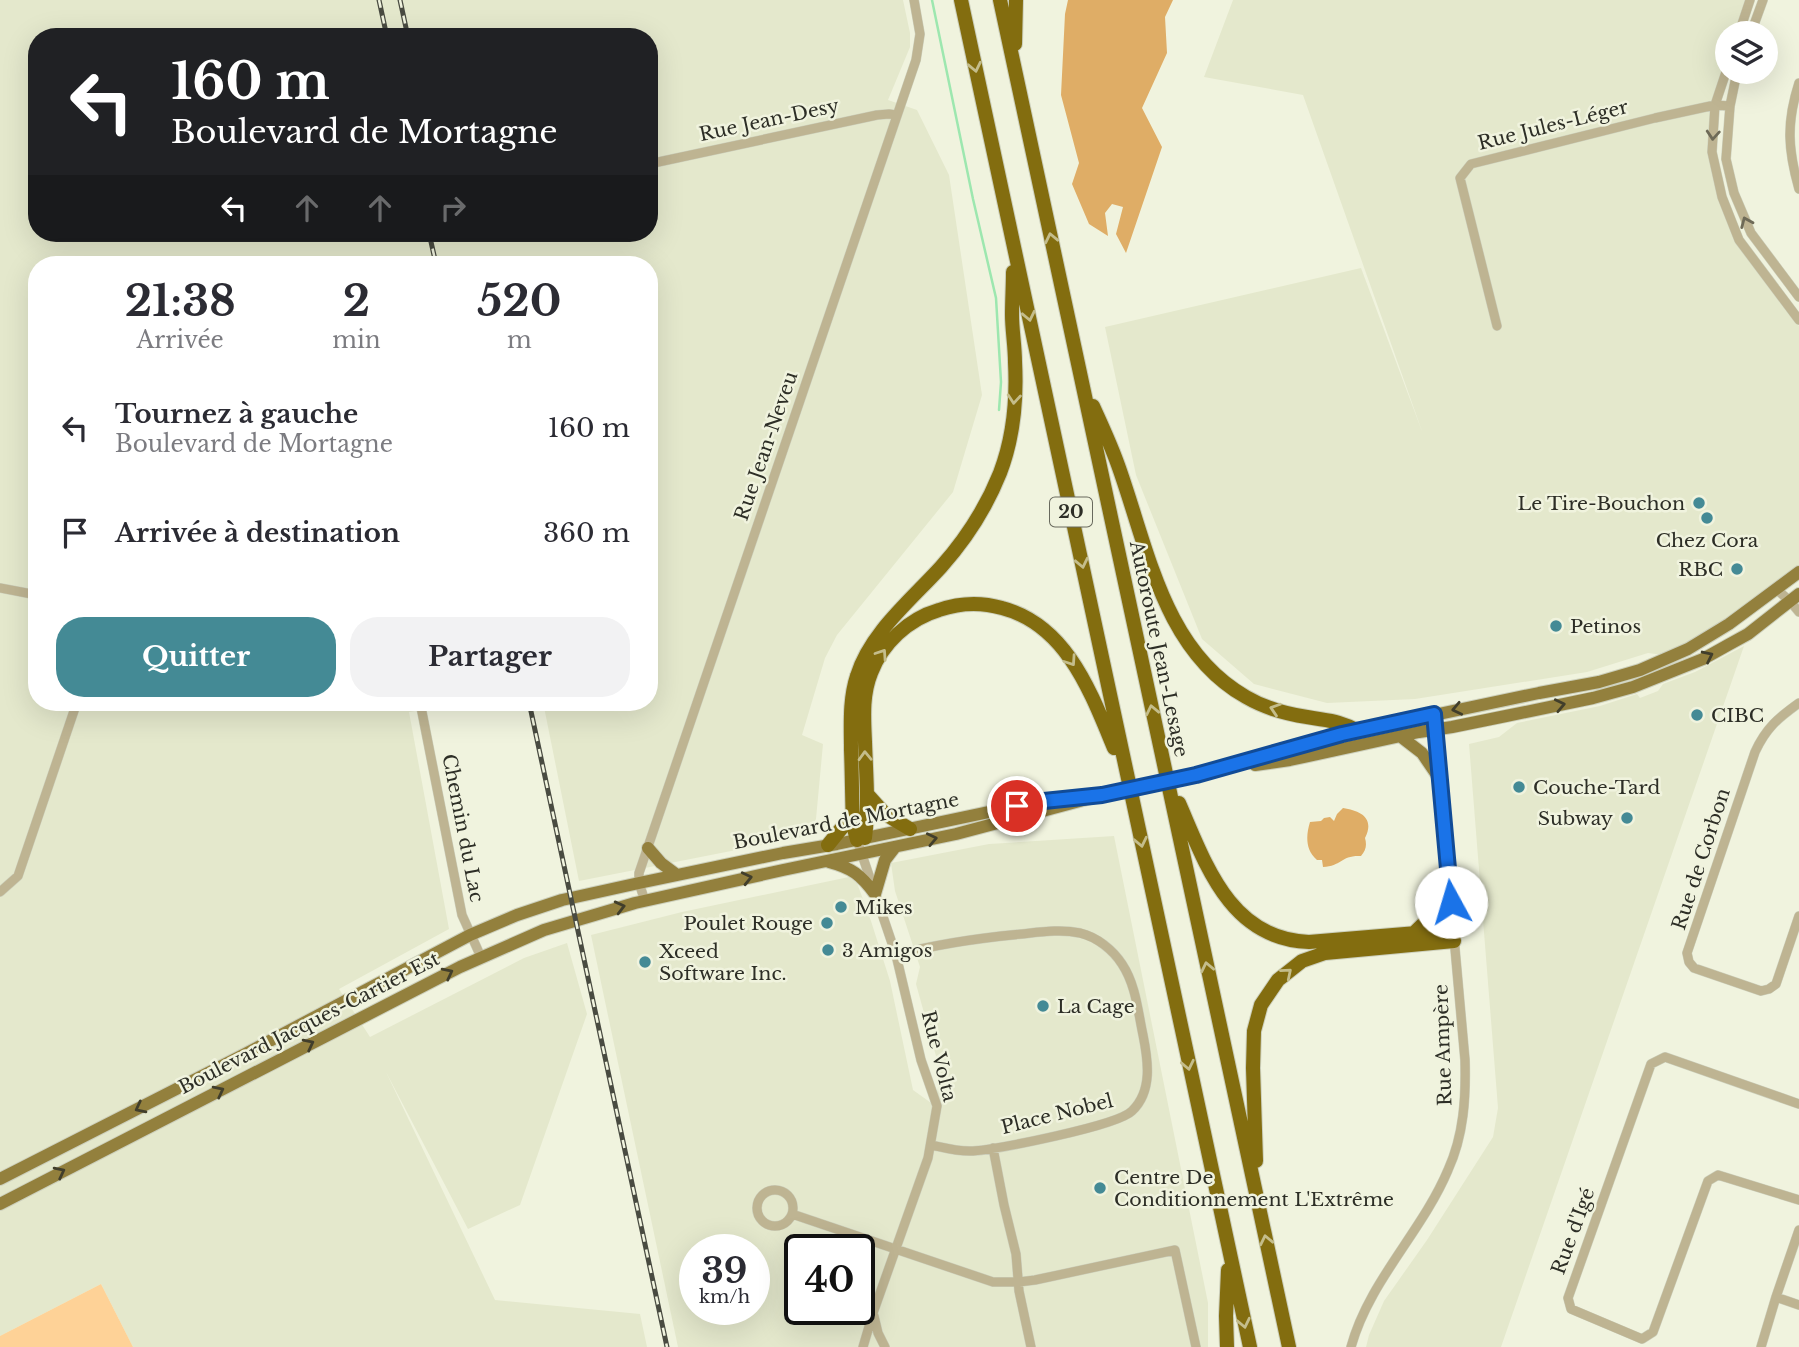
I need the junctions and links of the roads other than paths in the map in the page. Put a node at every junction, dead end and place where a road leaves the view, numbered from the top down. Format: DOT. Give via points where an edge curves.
graph roads {
  1 [pos="914,0"];
  2 [pos="961,0"];
  3 [pos="1000,0"];
  4 [pos="1016,0"];
  5 [pos="1750,0"];
  6 [pos="1763,0"];
  7 [pos="1743,21"];
  8 [pos="1755,21"];
  9 [pos="1015,70"];
  10 [pos="1799,83"];
  11 [pos="1722,84"];
  12 [pos="1735,84"];
  13 [pos="1715,105"];
  14 [pos="1730,106"];
  15 [pos="897,115"];
  16 [pos="658,161"];
  17 [pos="1799,189"];
  18 [pos="1759,244"];
  19 [pos="1014,250"];
  20 [pos="1748,251"];
  21 [pos="1799,298"];
  22 [pos="1799,320"];
  23 [pos="1497,326"];
  24 [pos="1080,377"];
  25 [pos="1799,572"];
  26 [pos="0,588"];
  27 [pos="1776,589"];
  28 [pos="28,593"];
  29 [pos="1795,597"];
  30 [pos="1799,612"];
  31 [pos="1799,703"];
  32 [pos="74,711"];
  33 [pos="422,711"];
  34 [pos="1434,714"];
  35 [pos="1435,729"];
  36 [pos="1358,731"];
  37 [pos="1400,736"];
  38 [pos="1196,775"];
  39 [pos="1126,776"];
  40 [pos="1167,777"];
  41 [pos="1439,779"];
  42 [pos="867,794"];
  43 [pos="1102,795"];
  44 [pos="853,814"];
  45 [pos="910,829"];
  46 [pos="862,844"];
  47 [pos="828,845"];
  48 [pos="895,847"];
  49 [pos="648,848"];
  50 [pos="826,861"];
  51 [pos="677,875"];
  52 [pos="639,883"];
  53 [pos="0,892"];
  54 [pos="875,894"];
  55 [pos="1450,898"];
  56 [pos="645,901"];
  57 [pos="1799,916"];
  58 [pos="1414,933"];
  59 [pos="470,935"];
  60 [pos="1454,936"];
  61 [pos="896,955"];
  62 [pos="481,957"];
  63 [pos="1799,1104"];
  64 [pos="931,1145"];
  65 [pos="993,1148"];
  66 [pos="0,1179"];
  67 [pos="1799,1200"];
  68 [pos="1257,1201"];
  69 [pos="0,1204"];
  70 [pos="792,1214"];
  71 [pos="1799,1230"];
  72 [pos="896,1248"];
  73 [pos="1228,1251"];
  74 [pos="1019,1282"];
  75 [pos="1776,1297"];
  76 [pos="1799,1305"];
  77 [pos="875,1307"];
  78 [pos="875,1321"];
  79 [pos="869,1325"];
  80 [pos="863,1347"];
  81 [pos="885,1347"];
  82 [pos="1031,1347"];
  83 [pos="1196,1347"];
  84 [pos="1227,1347"];
  85 [pos="1250,1347"];
  86 [pos="1289,1347"];
  87 [pos="1351,1347"];
  88 [pos="1761,1347"];
  1 -- 15 [label="street, Rue Jean-Neveu" via="919,49"];
  2 -- 19 [label="highway, 20, one-way"];
  3 -- 9 [label="highway, Autoroute Jean-Lesage / 20"];
  4 -- 9 [label="highway"];
  5 -- 7 [label="street"];
  6 -- 8 [label="street"];
  24 -- 9 [label="highway, Autoroute Jean-Lesage / 20, one-way"];
  10 -- 17 [label="street" via="1789,130"];
  11 -- 13 [label="street"];
  12 -- 14 [label="street"];
  13 -- 14 [label="street, Rue Jules-Léger"];
  13 -- 20 [label="street, one-way" via="1712,152 1722,197"];
  13 -- 23 [label="street, Rue Jules-Léger" via="1471,164 1460,178"];
  18 -- 14 [label="street, one-way" via="1734,193 1726,159"];
  15 -- 16 [label="street, Rue Jean-Desy" via="877,115"];
  15 -- 49 [label="street, Rue Jean-Neveu"];
  18 -- 20 [label="street"];
  18 -- 21 [label="street"];
  19 -- 39 [label="highway, 20, one-way"];
  19 -- 44 [label="highway, one-way" via="1015,390 1004,462 968,534 883,631 859,670 851,714"];
  20 -- 22 [label="street"];
  36 -- 24 [label="highway, one-way" via="1342,722 1289,713 1254,701 1221,680 1197,655 1168,607 1118,463"];
  40 -- 24 [label="highway, Autoroute Jean-Lesage / 20, one-way"];
  25 -- 27 [label="main road, Boulevard de Mortagne"];
  26 -- 28 [label="street"];
  27 -- 29 [label="street"];
  27 -- 34 [label="main road, Boulevard de Mortagne, one-way" via="1688,649 1640,670"];
  29 -- 30 [label="street"];
  35 -- 29 [label="main road, Boulevard de Mortagne, one-way" via="1633,687 1703,659 1748,634"];
  31 -- 57 [label="street, Rue de Corbon" via="1763,734 1755,752 1687,953 1689,962 1694,968 1762,991 1769,989 1776,984"];
  32 -- 53 [label="street" via="18,876"];
  33 -- 59 [label="street, Chemin du Lac" via="454,878"];
  34 -- 35 [label="street, Rue Ampère"];
  34 -- 36 [label="main road, Boulevard de Mortagne"];
  35 -- 37 [label="main road, Boulevard de Mortagne"];
  35 -- 41 [label="street, Rue Ampère"];
  36 -- 38 [label="main road, Boulevard de Mortagne"];
  37 -- 38 [label="main road, Boulevard de Mortagne"];
  37 -- 41 [label="main road" via="1422,753"];
  38 -- 43 [label="main road, Boulevard de Mortagne, bridge"];
  42 -- 39 [label="highway, one-way" via="864,710 875,665 909,625 937,610 963,605 1013,611 1055,640 1089,689"];
  39 -- 73 [label="highway, 20, one-way"];
  40 -- 58 [label="highway" via="1210,872 1238,912 1256,927 1283,939 1309,942"];
  68 -- 40 [label="highway, Autoroute Jean-Lesage / 20, one-way"];
  41 -- 55 [label="street, Rue Ampère"];
  42 -- 45 [label="highway" via="888,817"];
  42 -- 46 [label="highway"];
  43 -- 45 [label="main road, Boulevard de Mortagne" via="1044,801"];
  48 -- 43 [label="main road, Boulevard de Mortagne, one-way"];
  44 -- 46 [label="highway" via="853,828"];
  44 -- 47 [label="highway"];
  45 -- 46 [label="main road, Boulevard de Mortagne"];
  46 -- 47 [label="main road, Boulevard de Mortagne"];
  46 -- 48 [label="main road, Boulevard de Mortagne"];
  46 -- 50 [label="main road, Boulevard de Mortagne"];
  46 -- 54 [label="street, Rue Volta"];
  47 -- 51 [label="main road, Boulevard de Mortagne"];
  48 -- 54 [label="main road" via="885,860"];
  49 -- 51 [label="main road"];
  49 -- 52 [label="street, Rue Jean-Neveu"];
  50 -- 54 [label="main road" via="850,868"];
  56 -- 50 [label="main road, Boulevard de Mortagne, one-way"];
  51 -- 52 [label="main road, Boulevard de Mortagne"];
  52 -- 56 [label="street"];
  52 -- 59 [label="main road, Boulevard Jacques-Cartier Est" via="555,902"];
  54 -- 61 [label="street, Rue Volta"];
  55 -- 58 [label="highway"];
  55 -- 60 [label="street, Rue Ampère"];
  62 -- 56 [label="main road, Boulevard Jacques-Cartier Est, one-way" via="555,926"];
  58 -- 60 [label="highway"];
  59 -- 62 [label="street, Chemin du Lac"];
  59 -- 66 [label="main road, Boulevard Jacques-Cartier Est, one-way"];
  68 -- 60 [label="highway, one-way" via="1254,1035 1270,990 1292,968 1319,955"];
  60 -- 87 [label="street, Rue Ampère" via="1465,1060 1458,1144 1435,1196 1366,1306"];
  61 -- 64 [label="street, Rue Volta" via="937,1106"];
  61 -- 65 [label="street, Place Nobel" via="983,937 1062,930 1098,941 1123,964 1136,1001 1148,1071 1146,1087 1133,1111 1085,1129"];
  69 -- 62 [label="main road, Boulevard Jacques-Cartier Est, one-way"];
  63 -- 67 [label="street, Rue d'Igé" via="1665,1058 1651,1064 1568,1298 1570,1309 1642,1339 1653,1332 1708,1181 1718,1175"];
  64 -- 65 [label="street, Place Nobel" via="972,1151"];
  64 -- 72 [label="street, Rue Volta"];
  65 -- 74 [label="street"];
  86 -- 68 [label="highway, Autoroute Jean-Lesage / 20, one-way"];
  70 -- 70 [label="street" via="789,1196 778,1191 766,1192 758,1201 758,1215 769,1225 786,1223"];
  70 -- 72 [label="street"];
  71 -- 75 [label="street"];
  72 -- 74 [label="street" via="993,1282"];
  72 -- 77 [label="street, Rue Volta"];
  73 -- 84 [label="highway"];
  73 -- 85 [label="highway, 20, one-way"];
  74 -- 82 [label="street"];
  74 -- 83 [label="street" via="1175,1250"];
  75 -- 76 [label="street"];
  75 -- 88 [label="street"];
  78 -- 81 [label="street"];
  79 -- 80 [label="street, Rue Volta"];
}
